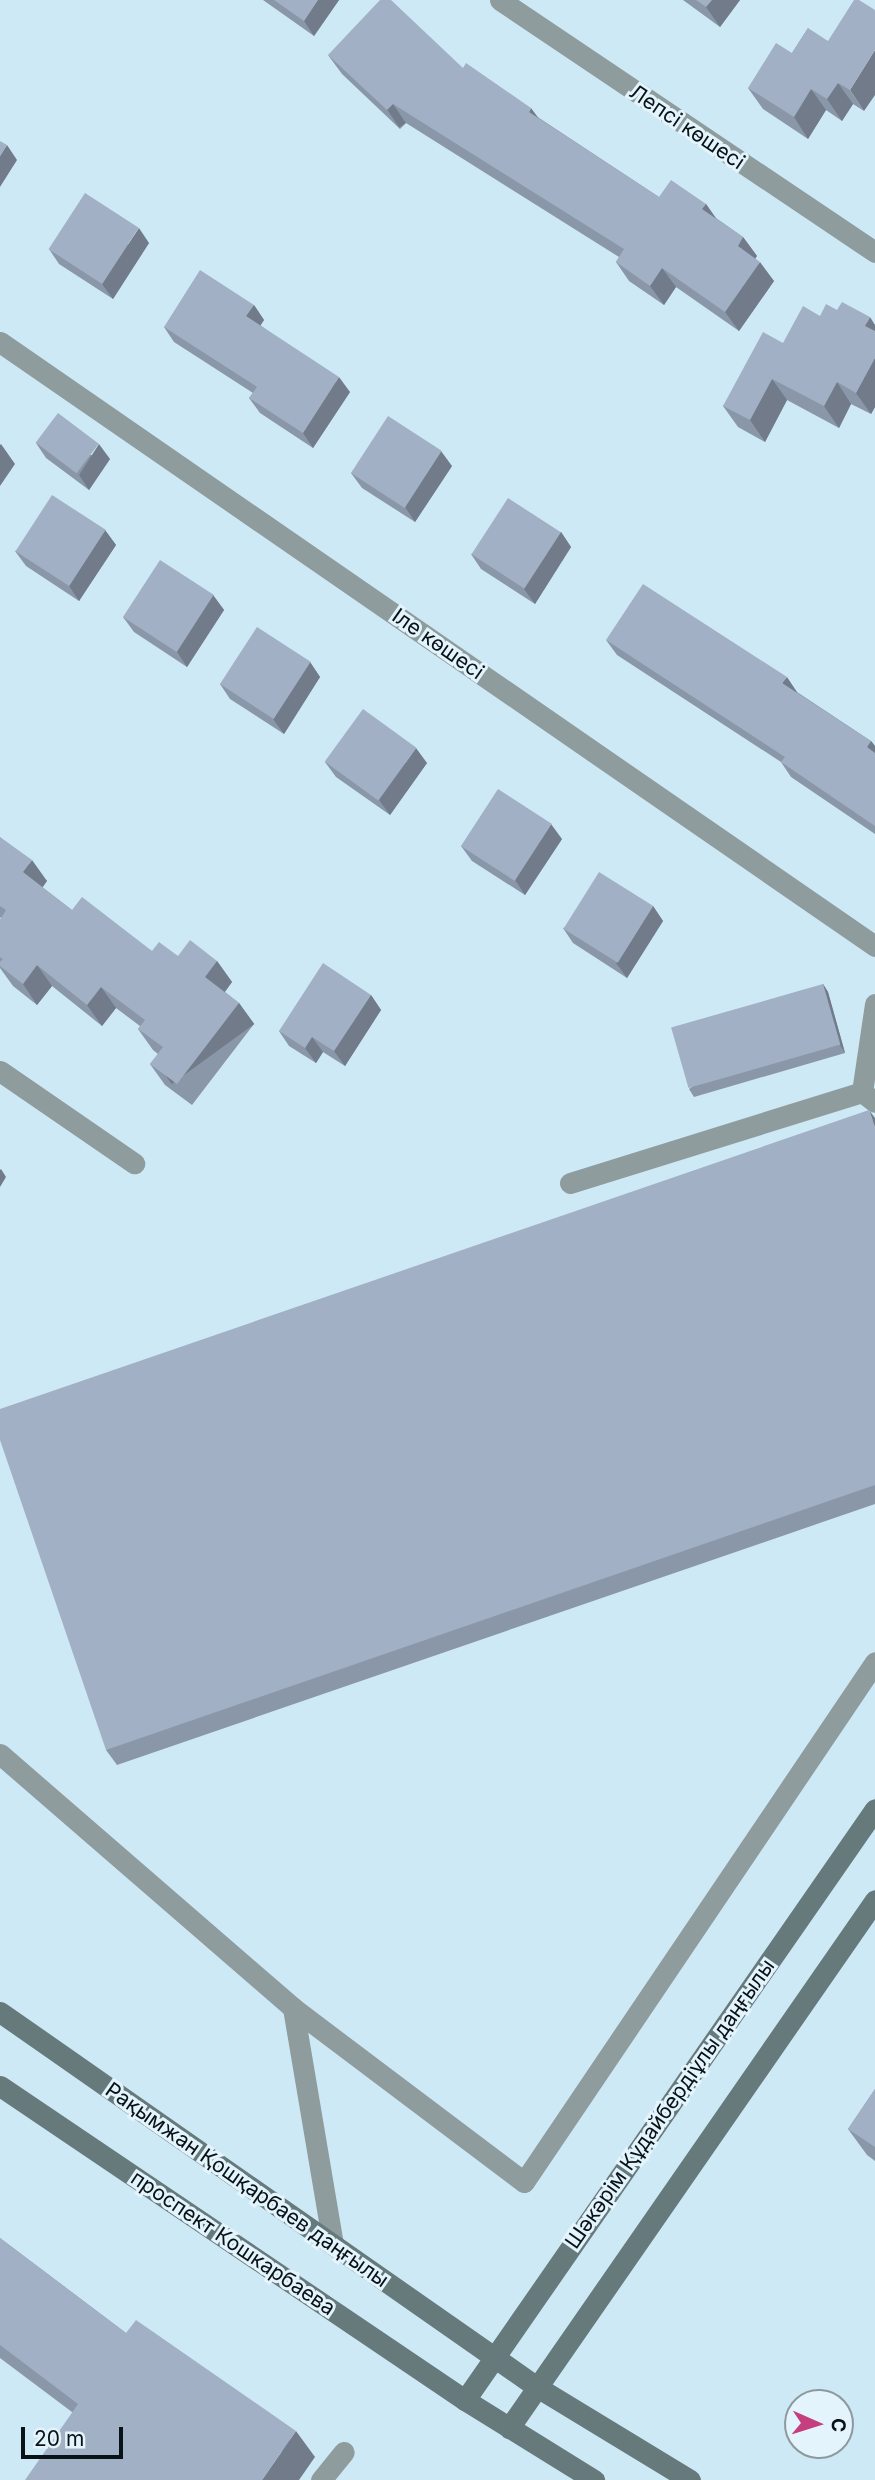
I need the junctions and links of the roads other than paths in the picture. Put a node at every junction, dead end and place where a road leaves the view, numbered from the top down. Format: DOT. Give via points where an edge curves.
graph roads {
  1 [pos="500,0"];
  2 [pos="875,252"];
  3 [pos="0,342"];
  4 [pos="875,946"];
  5 [pos="875,1004"];
  6 [pos="0,1071"];
  7 [pos="869,1097"];
  8 [pos="134,1163"];
  9 [pos="570,1184"];
  10 [pos="875,1661"];
  11 [pos="0,1754"];
  12 [pos="875,1809"];
  13 [pos="875,1900"];
  14 [pos="293,2008"];
  15 [pos="0,2012"];
  16 [pos="0,2087"];
  17 [pos="333,2245"];
  18 [pos="494,2358"];
  19 [pos="537,2387"];
  20 [pos="465,2400"];
  21 [pos="509,2428"];
  22 [pos="344,2452"];
  23 [pos="321,2480"];
  24 [pos="594,2480"];
  25 [pos="690,2480"];
  1 -- 2 [label="street, Лепсі көшесі"];
  3 -- 4 [label="street, Іле көшесі"];
  5 -- 7 [label="street"];
  6 -- 8 [label="street"];
  7 -- 9 [label="street"];
  10 -- 14 [label="street" via="524,2182"];
  11 -- 14 [label="street"];
  12 -- 18 [label="main road, Шәкәрім Құдайбердіұлы даңғылы"];
  13 -- 19 [label="main road"];
  14 -- 17 [label="street"];
  15 -- 17 [label="main road, Рақымжан Қошқарбаев даңғылы"];
  16 -- 20 [label="main road, проспект Кошкарбаева"];
  17 -- 18 [label="main road, Рақымжан Қошқарбаев даңғылы"];
  18 -- 19 [label="main road, Рақымжан Қошқарбаев даңғылы"];
  18 -- 20 [label="main road, Шәкәрім Құдайбердіұлы даңғылы"];
  19 -- 21 [label="main road"];
  19 -- 25 [label="main road"];
  20 -- 21 [label="main road, проспект Кошкарбаева"];
  21 -- 24 [label="main road"];
  22 -- 23 [label="street"];
}
